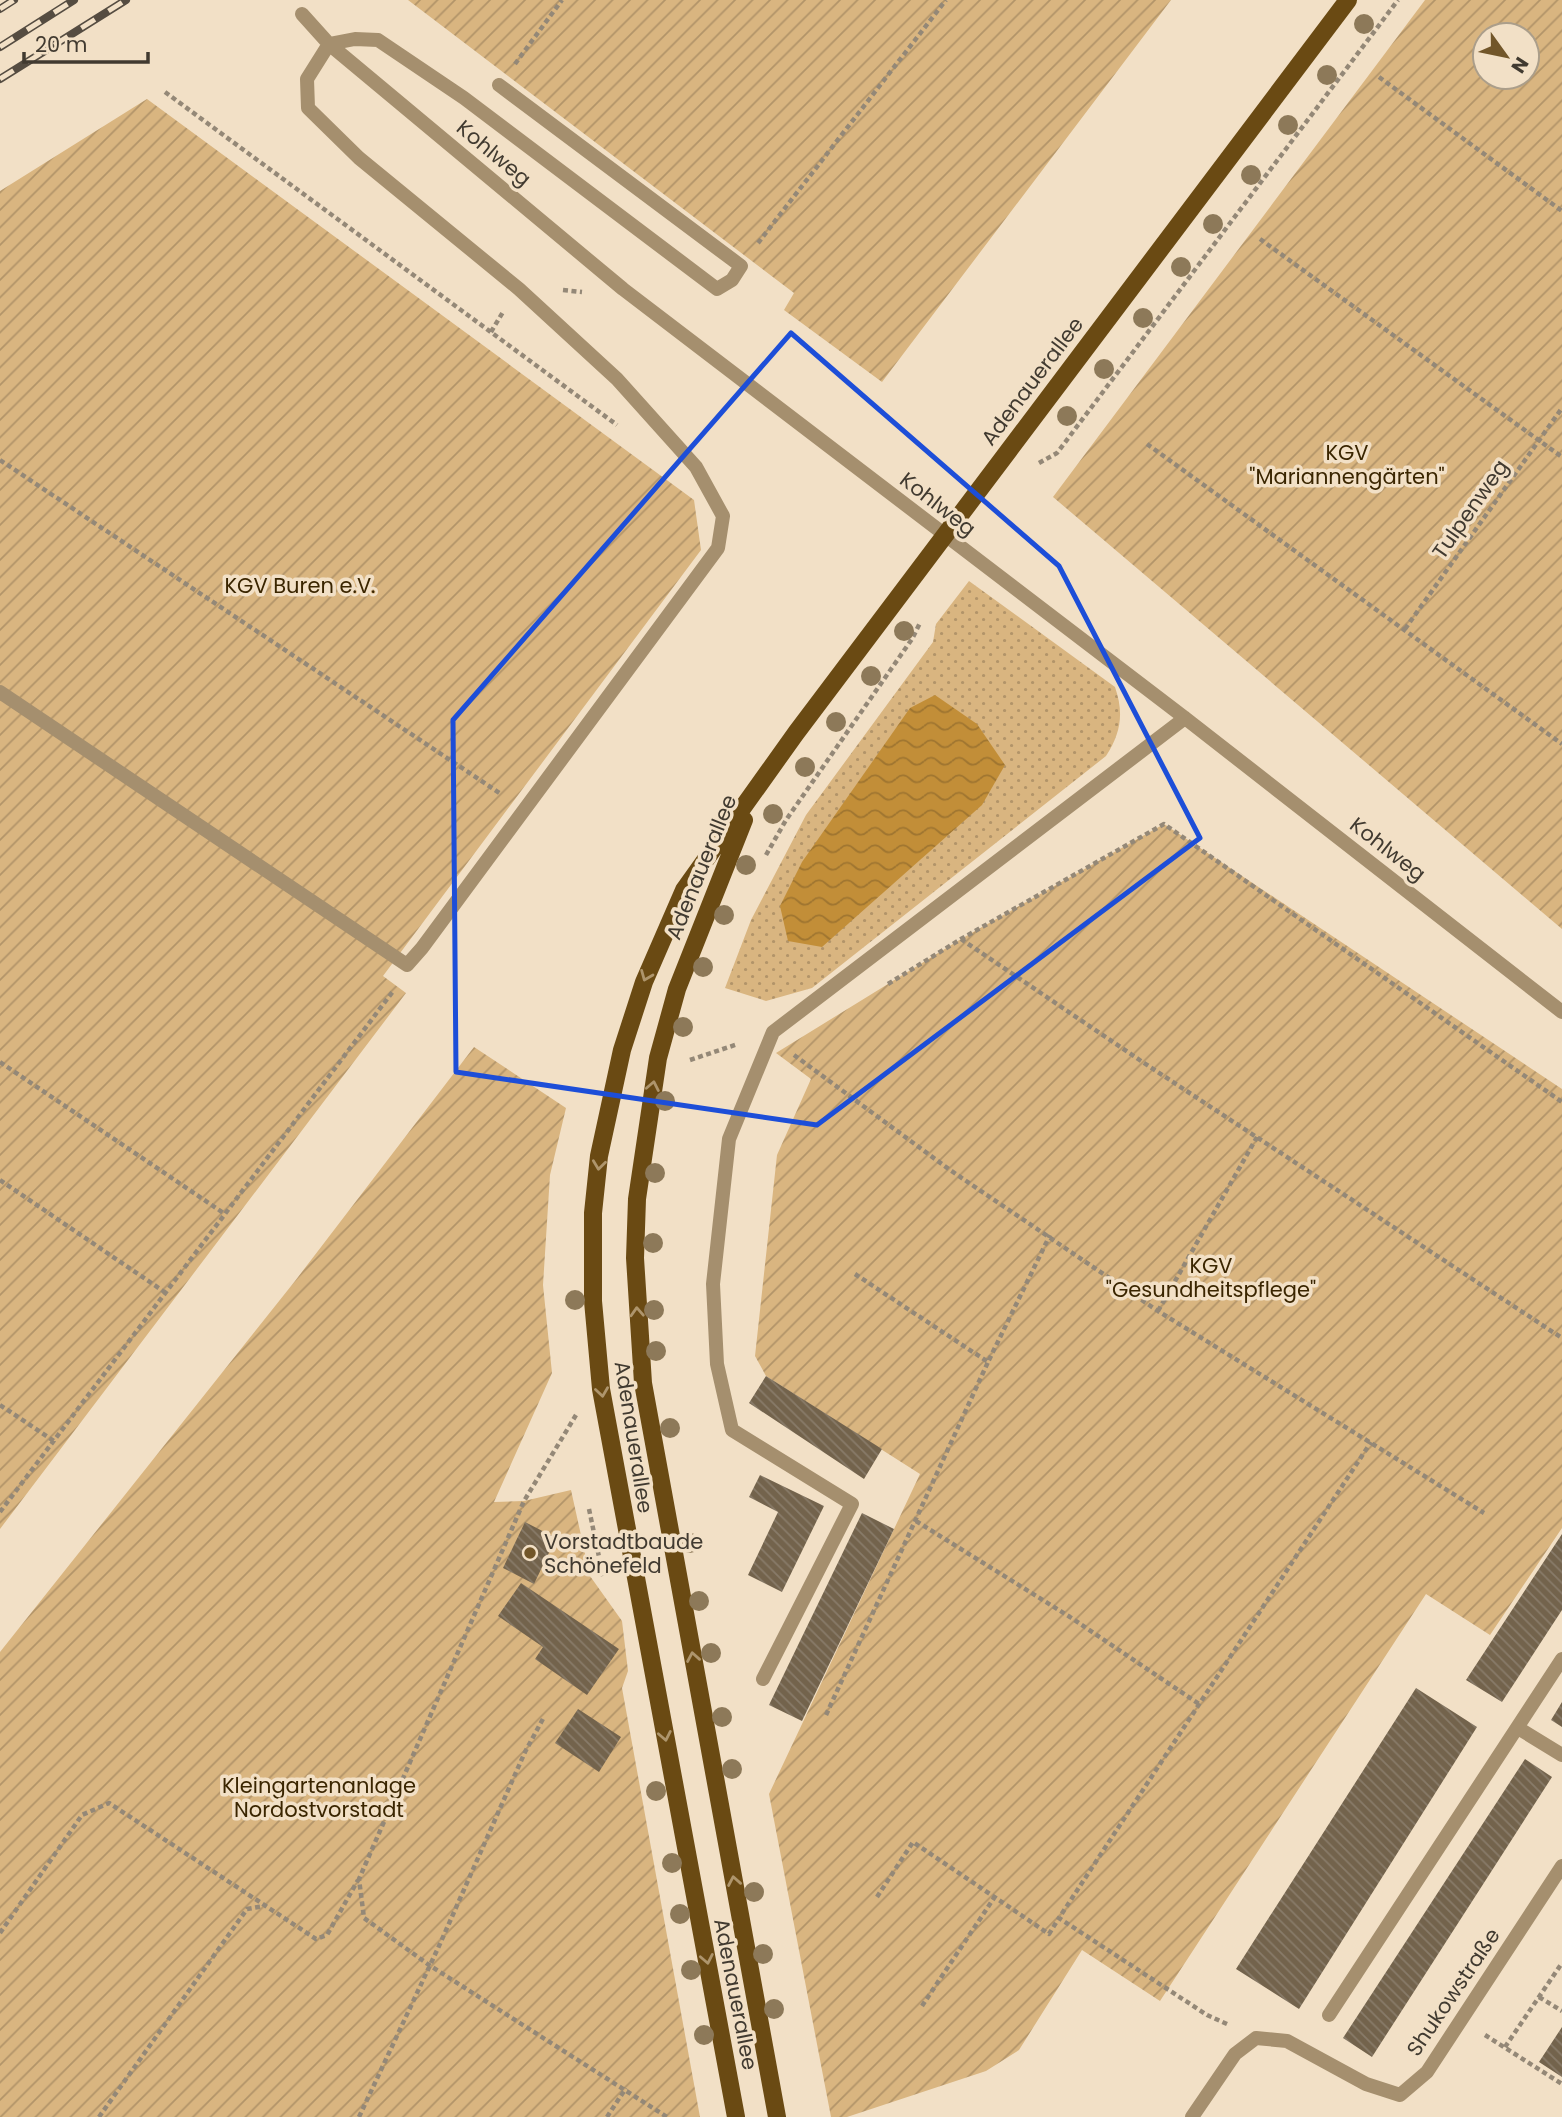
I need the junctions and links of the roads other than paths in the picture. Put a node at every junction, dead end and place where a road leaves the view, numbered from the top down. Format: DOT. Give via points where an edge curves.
graph roads {
  1 [pos="1348,0"];
  2 [pos="302,14"];
  3 [pos="329,44"];
  4 [pos="499,85"];
  5 [pos="0,692"];
  6 [pos="1185,718"];
  7 [pos="755,792"];
  8 [pos="1562,1012"];
  9 [pos="1562,1660"];
  10 [pos="763,1679"];
  11 [pos="1518,1728"];
  12 [pos="1562,1755"];
  13 [pos="1562,1866"];
  14 [pos="1329,2015"];
  15 [pos="736,2117"];
  16 [pos="778,2117"];
  17 [pos="1192,2117"];
  1 -- 7 [label="main road, Adenauerallee"];
  2 -- 3 [label="street, Kohlweg"];
  3 -- 4 [label="street" via="379,40 464,98 717,289 732,281 741,265"];
  3 -- 5 [label="street" via="307,79 308,108 359,158 519,289 617,379 696,467 723,516 718,548 407,965"];
  3 -- 6 [label="street, Kohlweg" via="623,289"];
  6 -- 8 [label="street, Kohlweg"];
  6 -- 10 [label="street" via="774,1032 729,1139 713,1284 717,1364 732,1430 852,1504"];
  7 -- 15 [label="main road, Adenauerallee, one-way" via="684,890 643,982 622,1050 599,1156 593,1213 593,1301 601,1389"];
  16 -- 7 [label="main road, Adenauerallee, one-way" via="643,1383 635,1258 637,1199 658,1058 677,989"];
  9 -- 11 [label="street"];
  11 -- 12 [label="street"];
  11 -- 14 [label="street"];
  13 -- 17 [label="street, Shukowstraße" via="1427,2072 1400,2095 1366,2084 1287,2041 1256,2038 1235,2054"];
}
